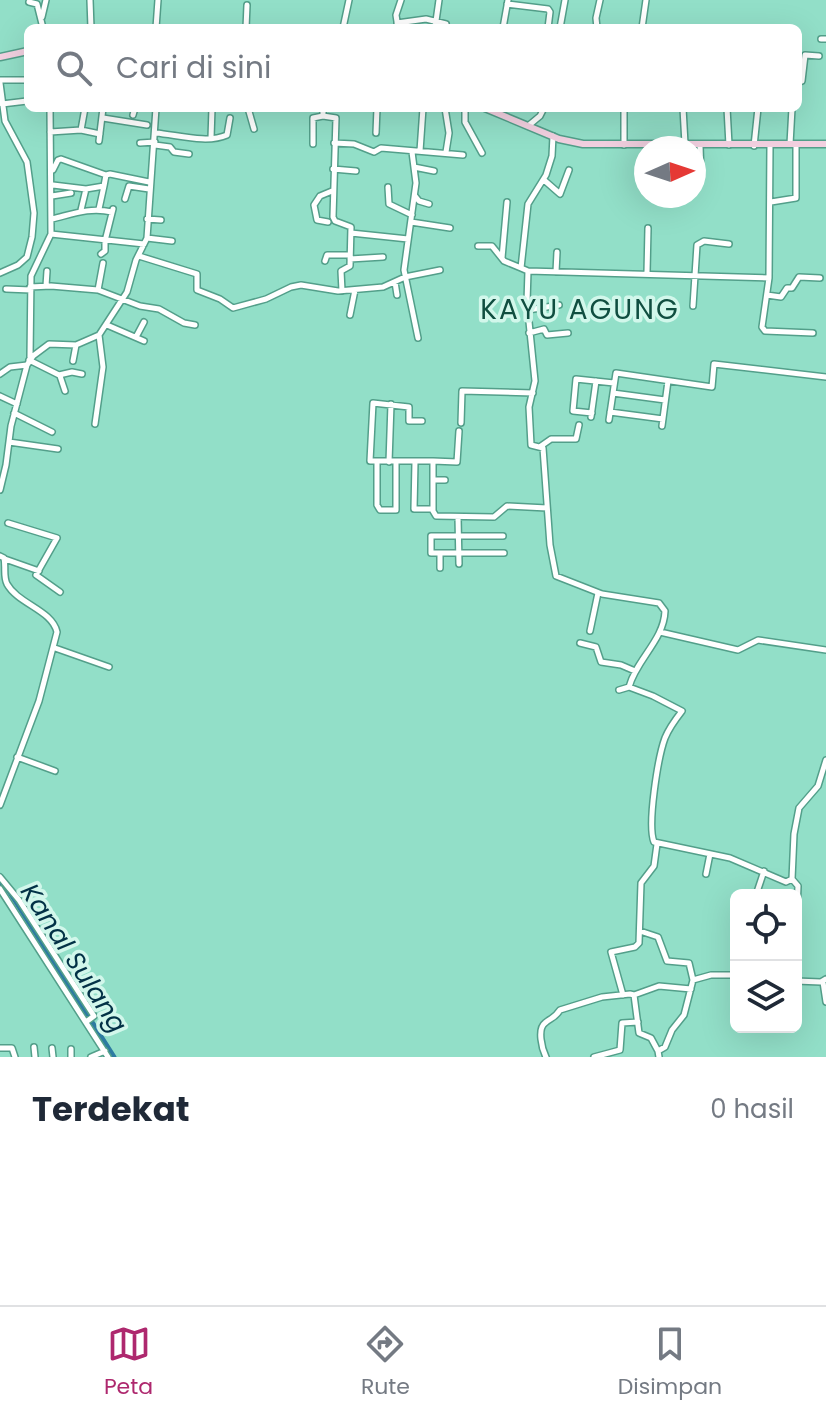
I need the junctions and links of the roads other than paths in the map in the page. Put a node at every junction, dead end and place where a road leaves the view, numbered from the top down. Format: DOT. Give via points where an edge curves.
graph roads {
  1 [pos="46,0"];
  2 [pos="90,0"];
  3 [pos="158,0"];
  4 [pos="349,0"];
  5 [pos="401,0"];
  6 [pos="439,0"];
  7 [pos="565,0"];
  8 [pos="600,0"];
  9 [pos="646,0"];
  10 [pos="29,2"];
  11 [pos="508,2"];
  12 [pos="247,5"];
  13 [pos="42,17"];
  14 [pos="43,24"];
  15 [pos="91,24"];
  16 [pos="156,24"];
  17 [pos="246,24"];
  18 [pos="344,24"];
  19 [pos="398,24"];
  20 [pos="405,24"];
  21 [pos="435,24"];
  22 [pos="446,24"];
  23 [pos="504,24"];
  24 [pos="548,24"];
  25 [pos="561,24"];
  26 [pos="597,24"];
  27 [pos="643,24"];
  28 [pos="24,52"];
  29 [pos="819,56"];
  30 [pos="0,57"];
  31 [pos="24,80"];
  32 [pos="0,81"];
  33 [pos="802,81"];
  34 [pos="24,101"];
  35 [pos="2,104"];
  36 [pos="50,112"];
  37 [pos="84,112"];
  38 [pos="103,112"];
  39 [pos="134,112"];
  40 [pos="156,112"];
  41 [pos="212,112"];
  42 [pos="249,112"];
  43 [pos="323,112"];
  44 [pos="377,112"];
  45 [pos="423,112"];
  46 [pos="446,112"];
  47 [pos="465,112"];
  48 [pos="500,112"];
  49 [pos="542,112"];
  50 [pos="624,112"];
  51 [pos="683,112"];
  52 [pos="727,112"];
  53 [pos="758,112"];
  54 [pos="792,112"];
  55 [pos="133,115"];
  56 [pos="323,116"];
  57 [pos="103,118"];
  58 [pos="230,118"];
  59 [pos="147,125"];
  60 [pos="528,126"];
  61 [pos="254,129"];
  62 [pos="81,130"];
  63 [pos="50,132"];
  64 [pos="156,133"];
  65 [pos="376,133"];
  66 [pos="553,136"];
  67 [pos="685,136"];
  68 [pos="211,138"];
  69 [pos="140,143"];
  70 [pos="334,143"];
  71 [pos="155,144"];
  72 [pos="313,144"];
  73 [pos="793,144"];
  74 [pos="826,144"];
  75 [pos="624,145"];
  76 [pos="634,145"];
  77 [pos="770,145"];
  78 [pos="706,146"];
  79 [pos="729,146"];
  80 [pos="754,146"];
  81 [pos="420,151"];
  82 [pos="412,152"];
  83 [pos="446,152"];
  84 [pos="482,153"];
  85 [pos="189,154"];
  86 [pos="463,155"];
  87 [pos="414,167"];
  88 [pos="333,169"];
  89 [pos="569,170"];
  90 [pos="53,171"];
  91 [pos="356,171"];
  92 [pos="434,171"];
  93 [pos="106,175"];
  94 [pos="544,180"];
  95 [pos="53,185"];
  96 [pos="104,186"];
  97 [pos="149,186"];
  98 [pos="388,187"];
  99 [pos="86,189"];
  100 [pos="332,191"];
  101 [pos="71,193"];
  102 [pos="415,195"];
  103 [pos="52,196"];
  104 [pos="125,199"];
  105 [pos="507,202"];
  106 [pos="771,202"];
  107 [pos="429,204"];
  108 [pos="99,209"];
  109 [pos="81,210"];
  110 [pos="411,218"];
  111 [pos="52,219"];
  112 [pos="147,219"];
  113 [pos="161,220"];
  114 [pos="328,222"];
  115 [pos="450,228"];
  116 [pos="648,228"];
  117 [pos="351,233"];
  118 [pos="51,234"];
  119 [pos="408,239"];
  120 [pos="105,241"];
  121 [pos="146,241"];
  122 [pos="172,241"];
  123 [pos="729,244"];
  124 [pos="478,246"];
  125 [pos="557,252"];
  126 [pos="101,254"];
  127 [pos="139,256"];
  128 [pos="350,257"];
  129 [pos="383,257"];
  130 [pos="502,258"];
  131 [pos="325,261"];
  132 [pos="103,263"];
  133 [pos="525,269"];
  134 [pos="440,270"];
  135 [pos="47,271"];
  136 [pos="556,272"];
  137 [pos="0,273"];
  138 [pos="647,273"];
  139 [pos="695,276"];
  140 [pos="405,277"];
  141 [pos="769,278"];
  142 [pos="820,278"];
  143 [pos="395,282"];
  144 [pos="46,286"];
  145 [pos="31,288"];
  146 [pos="6,289"];
  147 [pos="98,290"];
  148 [pos="355,290"];
  149 [pos="342,291"];
  150 [pos="397,295"];
  151 [pos="767,295"];
  152 [pos="123,299"];
  153 [pos="559,305"];
  154 [pos="693,306"];
  155 [pos="528,310"];
  156 [pos="350,315"];
  157 [pos="144,322"];
  158 [pos="107,325"];
  159 [pos="195,325"];
  160 [pos="529,333"];
  161 [pos="568,333"];
  162 [pos="813,333"];
  163 [pos="99,335"];
  164 [pos="136,337"];
  165 [pos="418,338"];
  166 [pos="144,341"];
  167 [pos="76,345"];
  168 [pos="29,361"];
  169 [pos="73,361"];
  170 [pos="0,374"];
  171 [pos="82,374"];
  172 [pos="59,375"];
  173 [pos="826,377"];
  174 [pos="596,381"];
  175 [pos="668,381"];
  176 [pos="614,383"];
  177 [pos="65,391"];
  178 [pos="533,393"];
  179 [pos="613,393"];
  180 [pos="0,396"];
  181 [pos="665,400"];
  182 [pos="17,404"];
  183 [pos="391,404"];
  184 [pos="610,412"];
  185 [pos="14,413"];
  186 [pos="663,419"];
  187 [pos="609,420"];
  188 [pos="422,421"];
  189 [pos="461,423"];
  190 [pos="95,424"];
  191 [pos="579,425"];
  192 [pos="662,426"];
  193 [pos="459,431"];
  194 [pos="52,432"];
  195 [pos="9,442"];
  196 [pos="541,446"];
  197 [pos="58,449"];
  198 [pos="3,454"];
  199 [pos="433,461"];
  200 [pos="377,462"];
  201 [pos="392,462"];
  202 [pos="415,462"];
  203 [pos="433,480"];
  204 [pos="445,480"];
  205 [pos="0,490"];
  206 [pos="547,508"];
  207 [pos="433,509"];
  208 [pos="458,517"];
  209 [pos="8,523"];
  210 [pos="459,536"];
  211 [pos="503,536"];
  212 [pos="440,553"];
  213 [pos="459,553"];
  214 [pos="504,553"];
  215 [pos="2,557"];
  216 [pos="459,564"];
  217 [pos="440,568"];
  218 [pos="39,571"];
  219 [pos="60,592"];
  220 [pos="598,593"];
  221 [pos="590,631"];
  222 [pos="660,632"];
  223 [pos="580,643"];
  224 [pos="55,648"];
  225 [pos="826,650"];
  226 [pos="109,667"];
  227 [pos="635,671"];
  228 [pos="629,687"];
  229 [pos="619,690"];
  230 [pos="17,757"];
  231 [pos="826,760"];
  232 [pos="0,771"];
  233 [pos="55,771"];
  234 [pos="10,775"];
  235 [pos="826,783"];
  236 [pos="818,786"];
  237 [pos="0,805"];
  238 [pos="657,844"];
  239 [pos="710,854"];
  240 [pos="764,871"];
  241 [pos="706,874"];
  242 [pos="0,877"];
  243 [pos="792,879"];
  244 [pos="0,889"];
  245 [pos="758,889"];
  246 [pos="798,889"];
  247 [pos="640,931"];
  248 [pos="42,944"];
  249 [pos="730,976"];
  250 [pos="693,980"];
  251 [pos="802,981"];
  252 [pos="825,981"];
  253 [pos="691,989"];
  254 [pos="623,995"];
  255 [pos="634,995"];
  256 [pos="826,1002"];
  257 [pos="638,1022"];
  258 [pos="34,1047"];
  259 [pos="0,1048"];
  260 [pos="52,1048"];
  261 [pos="71,1049"];
  262 [pos="106,1054"];
  263 [pos="658,1054"];
  264 [pos="604,1056"];
  265 [pos="15,1057"];
  266 [pos="35,1057"];
  267 [pos="53,1057"];
  268 [pos="71,1057"];
  269 [pos="91,1057"];
  270 [pos="546,1057"];
  271 [pos="594,1057"];
  1 -- 13 [label="street"];
  2 -- 15 [label="street"];
  3 -- 16 [label="street"];
  4 -- 18 [label="street"];
  5 -- 19 [label="street"];
  6 -- 21 [label="street"];
  7 -- 25 [label="street"];
  8 -- 26 [label="street"];
  9 -- 27 [label="street"];
  10 -- 13 [label="street" via="37,4"];
  11 -- 23 [label="street"];
  11 -- 24 [label="street" via="548,9"];
  12 -- 17 [label="street"];
  13 -- 14 [label="street"];
  20 -- 21 [label="street" via="423,19"];
  21 -- 22 [label="street"];
  28 -- 30 [label="street"];
  29 -- 33 [label="street" via="805,55"];
  31 -- 32 [label="street"];
  32 -- 35 [label="street"];
  34 -- 35 [label="street"];
  35 -- 137 [label="street" via="7,126 27,162 34,213 27,257"];
  36 -- 63 [label="street"];
  37 -- 62 [label="street"];
  38 -- 57 [label="street"];
  39 -- 55 [label="street"];
  40 -- 64 [label="street"];
  41 -- 68 [label="street"];
  42 -- 61 [label="street"];
  43 -- 56 [label="street"];
  44 -- 65 [label="street"];
  45 -- 81 [label="street"];
  46 -- 83 [label="street"];
  47 -- 84 [label="street"];
  48 -- 60 [label="street"];
  49 -- 60 [label="street"];
  50 -- 75 [label="street"];
  51 -- 67 [label="street"];
  52 -- 79 [label="street"];
  53 -- 80 [label="street"];
  54 -- 73 [label="street"];
  56 -- 70 [label="street" via="336,118"];
  56 -- 72 [label="street" via="313,118"];
  57 -- 59 [label="street"];
  57 -- 62 [label="street" via="99,137"];
  58 -- 68 [label="street" via="226,137"];
  60 -- 66 [label="street"];
  62 -- 63 [label="street"];
  63 -- 90 [label="street"];
  64 -- 68 [label="street"];
  64 -- 71 [label="street"];
  66 -- 75 [label="street" via="583,144"];
  66 -- 94 [label="street"];
  69 -- 71 [label="street"];
  70 -- 82 [label="street" via="374,152"];
  70 -- 88 [label="street"];
  71 -- 85 [label="street"];
  71 -- 97 [label="street"];
  73 -- 74 [label="street"];
  73 -- 77 [label="street"];
  73 -- 106 [label="street" via="796,198"];
  75 -- 76 [label="street"];
  77 -- 80 [label="street"];
  77 -- 106 [label="street"];
  78 -- 79 [label="street"];
  79 -- 80 [label="street"];
  81 -- 82 [label="street"];
  81 -- 83 [label="street"];
  82 -- 87 [label="street"];
  83 -- 86 [label="street"];
  87 -- 92 [label="street"];
  87 -- 102 [label="street"];
  88 -- 91 [label="street"];
  88 -- 100 [label="street"];
  89 -- 94 [label="street" via="560,194"];
  90 -- 93 [label="street" via="61,159"];
  90 -- 95 [label="street"];
  93 -- 96 [label="street"];
  93 -- 97 [label="street"];
  94 -- 133 [label="street" via="528,204"];
  95 -- 99 [label="street"];
  95 -- 103 [label="street"];
  96 -- 99 [label="street"];
  96 -- 108 [label="street"];
  97 -- 104 [label="street" via="129,186"];
  97 -- 112 [label="street"];
  98 -- 110 [label="street" via="389,204"];
  99 -- 109 [label="street"];
  100 -- 114 [label="street" via="314,205 317,220"];
  100 -- 117 [label="street" via="334,220 350,226"];
  101 -- 103 [label="street"];
  102 -- 107 [label="street"];
  102 -- 110 [label="street"];
  103 -- 111 [label="street"];
  105 -- 130 [label="street"];
  106 -- 141 [label="street"];
  108 -- 109 [label="street"];
  108 -- 120 [label="street" via="112,210"];
  109 -- 111 [label="street"];
  110 -- 115 [label="street"];
  110 -- 119 [label="street"];
  111 -- 118 [label="street"];
  112 -- 113 [label="street"];
  112 -- 121 [label="street"];
  116 -- 138 [label="street"];
  117 -- 119 [label="street"];
  117 -- 128 [label="street"];
  118 -- 120 [label="street"];
  118 -- 145 [label="street" via="31,276"];
  119 -- 140 [label="street"];
  120 -- 121 [label="street"];
  120 -- 126 [label="street"];
  121 -- 122 [label="street"];
  121 -- 127 [label="street"];
  123 -- 139 [label="street" via="700,242"];
  124 -- 130 [label="street" via="492,246"];
  125 -- 136 [label="street"];
  127 -- 149 [label="street" via="197,274 196,289 229,307 251,305 301,285"];
  127 -- 152 [label="street"];
  128 -- 129 [label="street"];
  128 -- 131 [label="street" via="327,255"];
  128 -- 149 [label="street" via="349,267 341,271"];
  130 -- 133 [label="street"];
  132 -- 147 [label="street"];
  133 -- 136 [label="street"];
  133 -- 155 [label="street"];
  134 -- 140 [label="street"];
  135 -- 144 [label="street"];
  136 -- 138 [label="street"];
  138 -- 139 [label="street"];
  139 -- 141 [label="street"];
  139 -- 154 [label="street"];
  140 -- 143 [label="street"];
  140 -- 165 [label="street"];
  141 -- 151 [label="street"];
  142 -- 151 [label="street" via="799,277 781,297"];
  143 -- 148 [label="street"];
  143 -- 150 [label="street"];
  144 -- 145 [label="street"];
  144 -- 147 [label="street"];
  145 -- 146 [label="street"];
  145 -- 168 [label="street"];
  147 -- 152 [label="street"];
  148 -- 149 [label="street"];
  148 -- 156 [label="street"];
  151 -- 162 [label="street" via="764,330"];
  152 -- 158 [label="street"];
  152 -- 159 [label="street"];
  153 -- 155 [label="street"];
  155 -- 160 [label="street"];
  157 -- 164 [label="street"];
  158 -- 163 [label="street"];
  158 -- 164 [label="street"];
  160 -- 161 [label="street"];
  160 -- 178 [label="street"];
  163 -- 167 [label="street"];
  163 -- 190 [label="street" via="103,367"];
  164 -- 166 [label="street"];
  167 -- 168 [label="street" via="49,344"];
  167 -- 169 [label="street"];
  168 -- 170 [label="street"];
  168 -- 172 [label="street"];
  168 -- 182 [label="street"];
  171 -- 172 [label="street"];
  172 -- 177 [label="street"];
  173 -- 175 [label="street" via="714,364 712,387"];
  174 -- 174 [label="street" via="576,379 573,411 591,415"];
  174 -- 176 [label="street"];
  175 -- 176 [label="street" via="616,373"];
  175 -- 181 [label="street"];
  176 -- 179 [label="street"];
  178 -- 189 [label="street" via="462,391"];
  178 -- 196 [label="street" via="529,444"];
  179 -- 181 [label="street"];
  179 -- 184 [label="street"];
  180 -- 182 [label="street"];
  181 -- 186 [label="street"];
  182 -- 185 [label="street"];
  183 -- 188 [label="street" via="409,407 409,421"];
  183 -- 200 [label="street" via="373,403 370,461"];
  183 -- 201 [label="street"];
  184 -- 186 [label="street"];
  184 -- 187 [label="street"];
  185 -- 194 [label="street"];
  185 -- 195 [label="street"];
  186 -- 192 [label="street"];
  191 -- 196 [label="street" via="579,438 551,439"];
  193 -- 199 [label="street" via="457,462"];
  195 -- 197 [label="street"];
  195 -- 198 [label="street"];
  196 -- 206 [label="street"];
  198 -- 205 [label="street"];
  199 -- 202 [label="street"];
  199 -- 203 [label="street"];
  200 -- 201 [label="street"];
  200 -- 201 [label="street" via="377,505 380,510 396,510"];
  201 -- 202 [label="street"];
  202 -- 207 [label="street" via="414,509"];
  203 -- 204 [label="street"];
  203 -- 207 [label="street"];
  206 -- 208 [label="street" via="507,506 497,516"];
  206 -- 220 [label="street" via="556,576"];
  207 -- 208 [label="street" via="438,517"];
  208 -- 210 [label="street"];
  209 -- 218 [label="street" via="57,538"];
  210 -- 211 [label="street"];
  210 -- 212 [label="street" via="431,536 431,553"];
  210 -- 213 [label="street"];
  212 -- 213 [label="street"];
  212 -- 217 [label="street"];
  213 -- 214 [label="street"];
  213 -- 216 [label="street"];
  215 -- 218 [label="street"];
  215 -- 224 [label="street" via="10,588 54,623"];
  218 -- 219 [label="street" via="36,575"];
  220 -- 221 [label="street"];
  220 -- 222 [label="street" via="659,603 666,614"];
  222 -- 225 [label="street" via="738,650 758,640"];
  222 -- 227 [label="street"];
  223 -- 227 [label="street" via="596,647 601,662"];
  224 -- 226 [label="street"];
  224 -- 230 [label="street"];
  227 -- 228 [label="street"];
  228 -- 229 [label="street"];
  228 -- 238 [label="street" via="682,711 663,743 650,828"];
  230 -- 233 [label="street"];
  230 -- 234 [label="street"];
  231 -- 236 [label="street"];
  232 -- 234 [label="street"];
  234 -- 237 [label="street"];
  235 -- 236 [label="street"];
  236 -- 243 [label="street" via="799,808"];
  238 -- 239 [label="street"];
  238 -- 247 [label="street" via="654,866 641,883"];
  239 -- 240 [label="street"];
  239 -- 241 [label="street"];
  240 -- 243 [label="street" via="786,882"];
  240 -- 245 [label="street"];
  242 -- 248 [label="street"];
  243 -- 246 [label="street"];
  244 -- 248 [label="street"];
  247 -- 250 [label="street" via="658,937 667,961 689,963"];
  247 -- 254 [label="street" via="635,947 611,952"];
  248 -- 262 [label="street"];
  249 -- 250 [label="street"];
  250 -- 253 [label="street"];
  251 -- 252 [label="street"];
  252 -- 256 [label="street"];
  253 -- 255 [label="street" via="659,986"];
  253 -- 263 [label="street" via="684,1015"];
  254 -- 255 [label="street"];
  254 -- 270 [label="street" via="559,1011 544,1023"];
  255 -- 257 [label="street"];
  257 -- 263 [label="street" via="640,1035 651,1038"];
  257 -- 264 [label="street" via="622,1023 620,1050"];
  258 -- 266 [label="street"];
  259 -- 265 [label="street" via="12,1048"];
  260 -- 267 [label="street"];
  261 -- 268 [label="street"];
  262 -- 269 [label="street"];
  264 -- 271 [label="street"];
}
